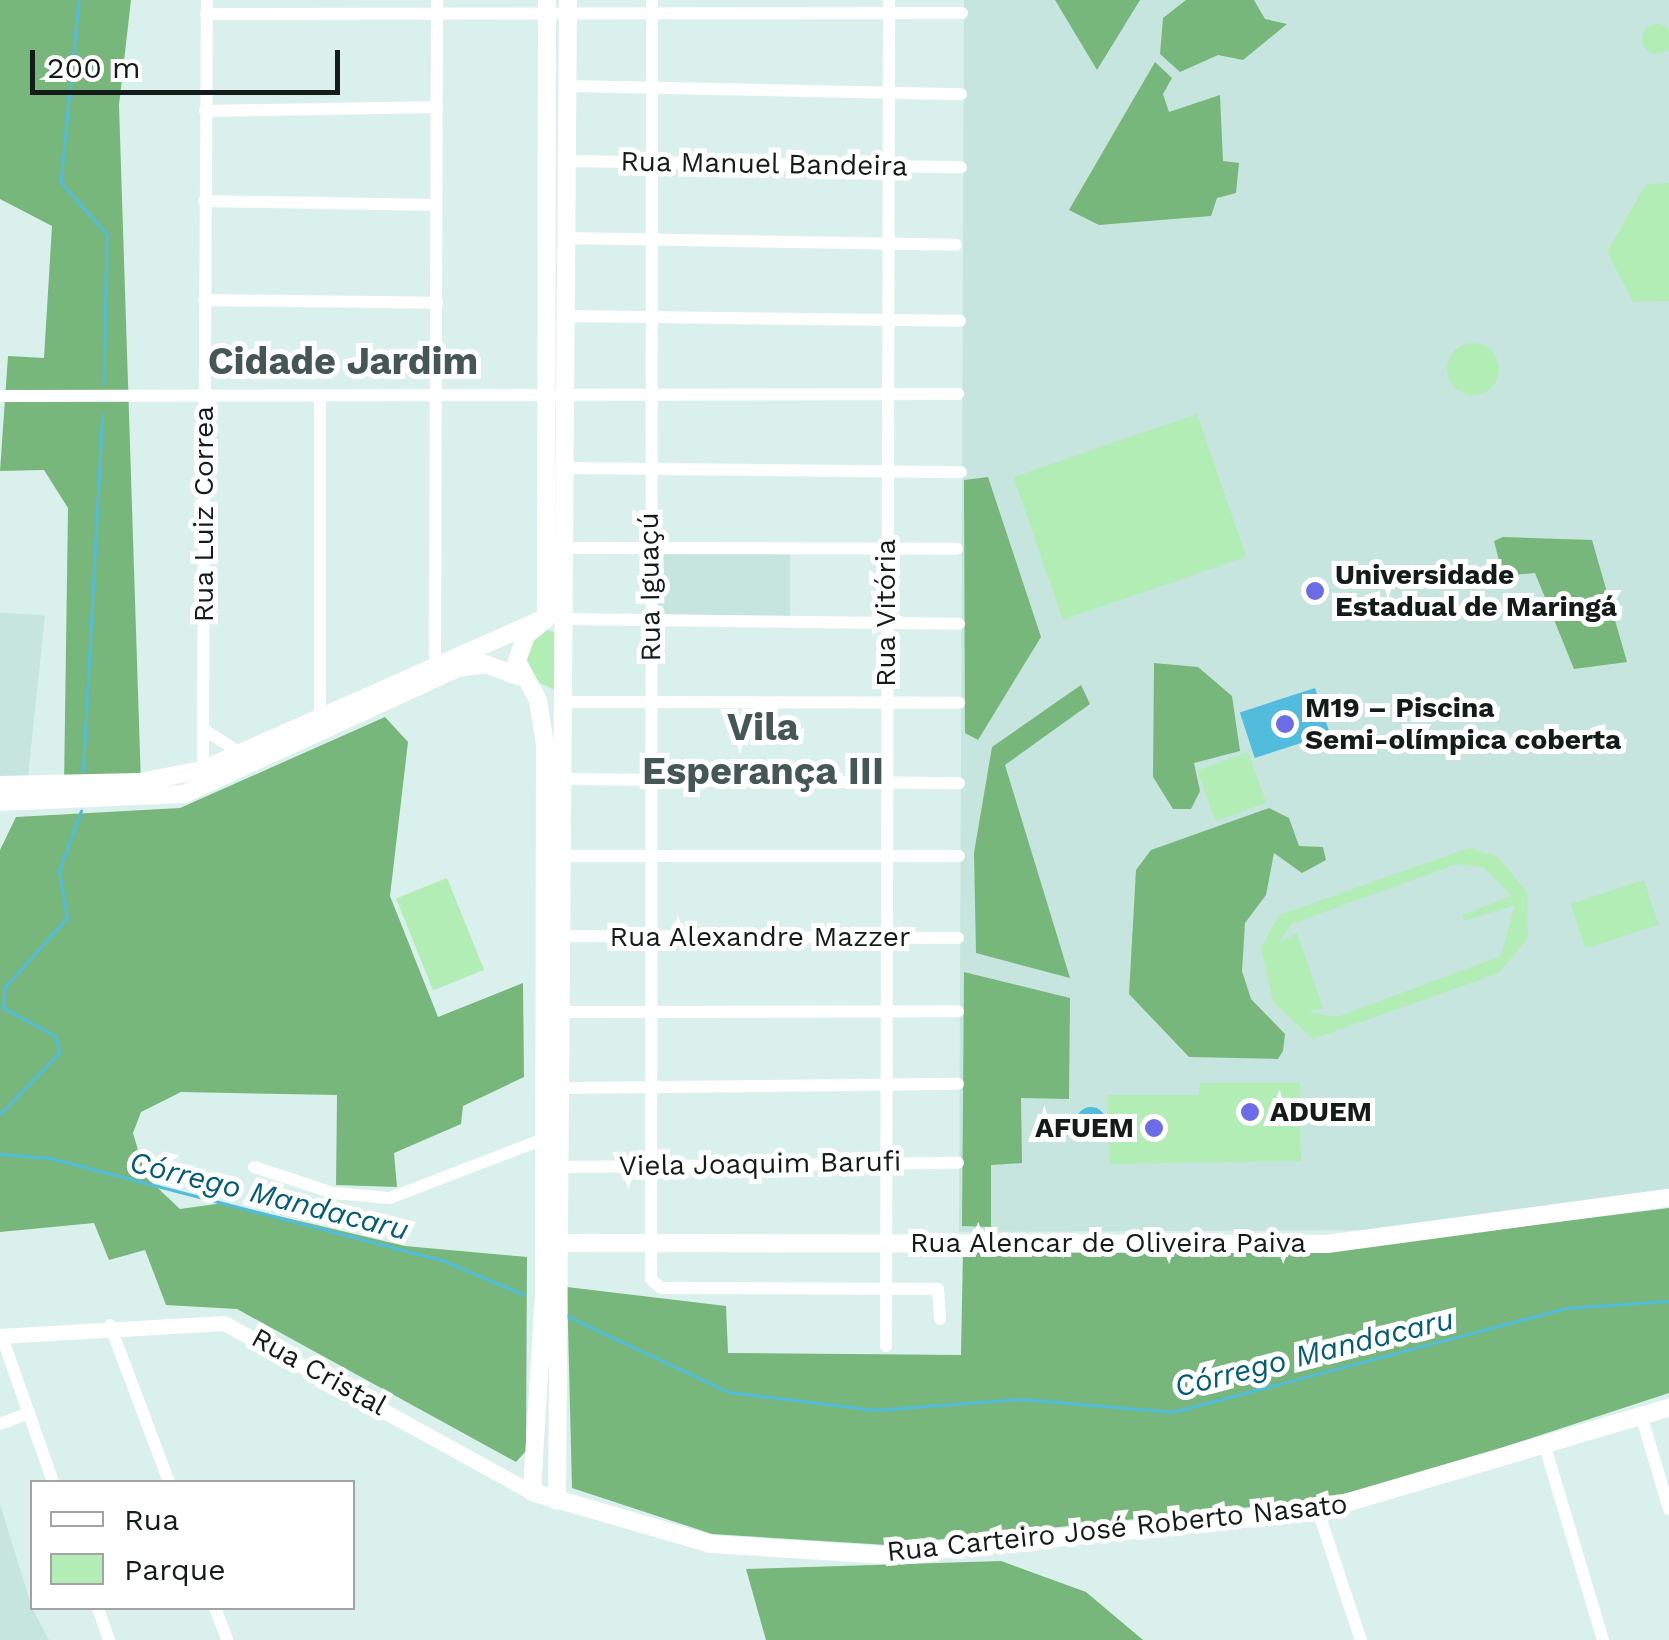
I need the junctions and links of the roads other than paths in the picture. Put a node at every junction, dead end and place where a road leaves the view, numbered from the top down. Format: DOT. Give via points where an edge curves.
graph roads {
  1 [pos="437,4"];
  2 [pos="547,5"];
  3 [pos="568,5"];
  4 [pos="652,5"];
  5 [pos="889,6"];
  6 [pos="206,7"];
  7 [pos="962,13"];
  8 [pos="568,86"];
  9 [pos="651,88"];
  10 [pos="889,93"];
  11 [pos="961,94"];
  12 [pos="437,107"];
  13 [pos="204,111"];
  14 [pos="566,160"];
  15 [pos="651,162"];
  16 [pos="888,166"];
  17 [pos="961,166"];
  18 [pos="204,202"];
  19 [pos="436,205"];
  20 [pos="564,238"];
  21 [pos="650,240"];
  22 [pos="888,244"];
  23 [pos="956,246"];
  24 [pos="204,300"];
  25 [pos="437,303"];
  26 [pos="564,316"];
  27 [pos="650,316"];
  28 [pos="888,319"];
  29 [pos="960,321"];
  30 [pos="958,394"];
  31 [pos="0,396"];
  32 [pos="887,396"];
  33 [pos="556,398"];
  34 [pos="204,399"];
  35 [pos="650,399"];
  36 [pos="320,400"];
  37 [pos="438,400"];
  38 [pos="564,468"];
  39 [pos="649,468"];
  40 [pos="886,472"];
  41 [pos="961,472"];
  42 [pos="563,548"];
  43 [pos="649,549"];
  44 [pos="957,549"];
  45 [pos="886,550"];
  46 [pos="555,619"];
  47 [pos="648,620"];
  48 [pos="886,624"];
  49 [pos="959,624"];
  50 [pos="436,662"];
  51 [pos="520,677"];
  52 [pos="538,700"];
  53 [pos="565,702"];
  54 [pos="885,702"];
  55 [pos="959,703"];
  56 [pos="652,704"];
  57 [pos="320,715"];
  58 [pos="202,729"];
  59 [pos="242,754"];
  60 [pos="204,778"];
  61 [pos="565,779"];
  62 [pos="653,780"];
  63 [pos="884,782"];
  64 [pos="959,783"];
  65 [pos="0,785"];
  66 [pos="0,802"];
  67 [pos="564,856"];
  68 [pos="959,856"];
  69 [pos="651,858"];
  70 [pos="884,859"];
  71 [pos="652,935"];
  72 [pos="562,936"];
  73 [pos="958,938"];
  74 [pos="884,939"];
  75 [pos="958,1011"];
  76 [pos="562,1012"];
  77 [pos="650,1012"];
  78 [pos="883,1012"];
  79 [pos="883,1084"];
  80 [pos="958,1084"];
  81 [pos="562,1088"];
  82 [pos="649,1088"];
  83 [pos="544,1139"];
  84 [pos="882,1162"];
  85 [pos="958,1162"];
  86 [pos="648,1166"];
  87 [pos="254,1167"];
  88 [pos="562,1167"];
  89 [pos="1669,1198"];
  90 [pos="882,1242"];
  91 [pos="553,1243"];
  92 [pos="649,1243"];
  93 [pos="884,1288"];
  94 [pos="940,1319"];
  95 [pos="110,1325"];
  96 [pos="1,1337"];
  97 [pos="886,1346"];
  98 [pos="1669,1408"];
  99 [pos="28,1413"];
  100 [pos="1642,1418"];
  101 [pos="0,1424"];
  102 [pos="1546,1450"];
  103 [pos="52,1480"];
  104 [pos="167,1480"];
  105 [pos="532,1492"];
  106 [pos="557,1502"];
  107 [pos="1669,1509"];
  108 [pos="1318,1511"];
  109 [pos="99,1610"];
  110 [pos="216,1610"];
  111 [pos="110,1640"];
  112 [pos="227,1640"];
  113 [pos="1361,1640"];
  114 [pos="1603,1640"];
  1 -- 2 [label="street"];
  1 -- 6 [label="street"];
  1 -- 12 [label="street"];
  2 -- 3 [label="street"];
  2 -- 33 [label="main road"];
  3 -- 4 [label="street"];
  3 -- 8 [label="main road"];
  4 -- 5 [label="street"];
  4 -- 9 [label="street, Rua Iguaçú"];
  5 -- 7 [label="street"];
  5 -- 10 [label="street, Rua Vitória"];
  6 -- 13 [label="street, Rua Luiz Correa"];
  8 -- 9 [label="street"];
  8 -- 14 [label="main road"];
  9 -- 10 [label="street"];
  9 -- 15 [label="street, Rua Iguaçú"];
  10 -- 11 [label="street"];
  10 -- 16 [label="street, Rua Vitória"];
  12 -- 13 [label="street"];
  12 -- 19 [label="street"];
  13 -- 18 [label="street, Rua Luiz Correa"];
  14 -- 15 [label="street, Rua Manuel Bandeira"];
  14 -- 20 [label="main road"];
  15 -- 16 [label="street, Rua Manuel Bandeira"];
  15 -- 21 [label="street, Rua Iguaçú"];
  16 -- 17 [label="street, Rua Manuel Bandeira"];
  16 -- 22 [label="street, Rua Vitória"];
  18 -- 19 [label="street"];
  18 -- 24 [label="street, Rua Luiz Correa"];
  19 -- 25 [label="street"];
  20 -- 21 [label="street"];
  20 -- 26 [label="main road"];
  21 -- 22 [label="street"];
  21 -- 27 [label="street, Rua Iguaçú"];
  22 -- 23 [label="street"];
  22 -- 28 [label="street, Rua Vitória"];
  24 -- 25 [label="street"];
  24 -- 34 [label="street, Rua Luiz Correa"];
  25 -- 37 [label="street"];
  26 -- 27 [label="street"];
  26 -- 33 [label="main road"];
  27 -- 28 [label="street"];
  27 -- 35 [label="street, Rua Iguaçú"];
  28 -- 29 [label="street"];
  28 -- 32 [label="street, Rua Vitória"];
  30 -- 32 [label="street"];
  31 -- 34 [label="street"];
  32 -- 35 [label="street"];
  32 -- 40 [label="street, Rua Vitória"];
  33 -- 35 [label="street"];
  33 -- 37 [label="street"];
  33 -- 38 [label="main road"];
  33 -- 46 [label="main road"];
  34 -- 36 [label="street"];
  34 -- 58 [label="street, Rua Luiz Correa"];
  35 -- 39 [label="street, Rua Iguaçú"];
  36 -- 37 [label="street"];
  36 -- 57 [label="street"];
  37 -- 50 [label="street"];
  38 -- 39 [label="street"];
  38 -- 42 [label="main road"];
  39 -- 40 [label="street"];
  39 -- 43 [label="street, Rua Iguaçú"];
  40 -- 41 [label="street"];
  40 -- 45 [label="street, Rua Vitória"];
  42 -- 43 [label="street"];
  42 -- 46 [label="main road"];
  43 -- 45 [label="street"];
  43 -- 47 [label="street, Rua Iguaçú"];
  44 -- 45 [label="street"];
  45 -- 48 [label="street, Rua Vitória"];
  46 -- 47 [label="street"];
  46 -- 50 [label="main road"];
  46 -- 51 [label="main road" via="518,648"];
  46 -- 53 [label="main road"];
  47 -- 48 [label="street"];
  47 -- 56 [label="street, Rua Iguaçú"];
  48 -- 49 [label="street"];
  48 -- 54 [label="street, Rua Vitória"];
  50 -- 57 [label="main road"];
  51 -- 52 [label="main road"];
  51 -- 60 [label="main road" via="485,664 458,668"];
  52 -- 53 [label="main road"];
  52 -- 83 [label="main road"];
  53 -- 56 [label="street"];
  53 -- 61 [label="main road"];
  54 -- 55 [label="street"];
  54 -- 56 [label="street"];
  54 -- 63 [label="street, Rua Vitória"];
  56 -- 62 [label="street, Rua Iguaçú"];
  57 -- 59 [label="main road"];
  58 -- 59 [label="street"];
  58 -- 60 [label="street, Rua Luiz Correa"];
  59 -- 60 [label="main road"];
  60 -- 65 [label="main road"];
  60 -- 66 [label="main road" via="137,802"];
  61 -- 62 [label="street"];
  61 -- 67 [label="main road"];
  62 -- 63 [label="street"];
  62 -- 69 [label="street, Rua Iguaçú"];
  63 -- 64 [label="street"];
  63 -- 70 [label="street, Rua Vitória"];
  67 -- 69 [label="street"];
  67 -- 72 [label="main road"];
  68 -- 70 [label="street"];
  69 -- 70 [label="street"];
  69 -- 71 [label="street, Rua Iguaçú"];
  70 -- 74 [label="street, Rua Vitória"];
  71 -- 72 [label="street, Rua Alexandre Mazzer"];
  71 -- 74 [label="street, Rua Alexandre Mazzer"];
  71 -- 77 [label="street, Rua Iguaçú"];
  72 -- 76 [label="main road"];
  73 -- 74 [label="street, Rua Alexandre Mazzer"];
  74 -- 78 [label="street, Rua Vitória"];
  75 -- 78 [label="street"];
  76 -- 77 [label="street"];
  76 -- 81 [label="main road"];
  77 -- 78 [label="street"];
  77 -- 82 [label="street, Rua Iguaçú"];
  78 -- 79 [label="street, Rua Vitória"];
  79 -- 80 [label="street"];
  79 -- 82 [label="street"];
  79 -- 84 [label="street, Rua Vitória"];
  81 -- 82 [label="street"];
  81 -- 88 [label="main road"];
  82 -- 86 [label="street, Rua Iguaçú"];
  83 -- 87 [label="street" via="390,1198 333,1192"];
  83 -- 91 [label="main road"];
  84 -- 85 [label="street, Viela Joaquim Barufi"];
  84 -- 86 [label="street, Viela Joaquim Barufi"];
  84 -- 90 [label="street, Rua Vitória"];
  86 -- 88 [label="street, Viela Joaquim Barufi"];
  86 -- 92 [label="street, Rua Iguaçú"];
  88 -- 91 [label="main road"];
  89 -- 90 [label="main road, Rua Alencar de Oliveira Paiva" via="1327,1244"];
  90 -- 92 [label="main road, Rua Alencar de Oliveira Paiva"];
  90 -- 93 [label="street, Rua Vitória"];
  91 -- 92 [label="main road, Rua Alencar de Oliveira Paiva"];
  91 -- 105 [label="main road"];
  91 -- 106 [label="main road"];
  92 -- 93 [label="street, Rua Iguaçú" via="651,1279 661,1288"];
  93 -- 94 [label="street" via="938,1289"];
  93 -- 97 [label="street, Rua Vitória"];
  95 -- 96 [label="street, Rua Cristal"];
  95 -- 104 [label="street"];
  95 -- 105 [label="street, Rua Cristal" via="188,1319 240,1327"];
  96 -- 99 [label="street"];
  98 -- 100 [label="main road, Rua Carteiro José Roberto Nasato"];
  99 -- 101 [label="street"];
  99 -- 103 [label="street"];
  100 -- 102 [label="main road, Rua Carteiro José Roberto Nasato"];
  100 -- 107 [label="street"];
  102 -- 108 [label="main road, Rua Carteiro José Roberto Nasato"];
  102 -- 114 [label="street"];
  105 -- 106 [label="main road, Rua Cristal"];
  106 -- 108 [label="main road, Rua Carteiro José Roberto Nasato" via="711,1544 887,1555"];
  108 -- 113 [label="street"];
  109 -- 111 [label="street"];
  110 -- 112 [label="street"];
}
